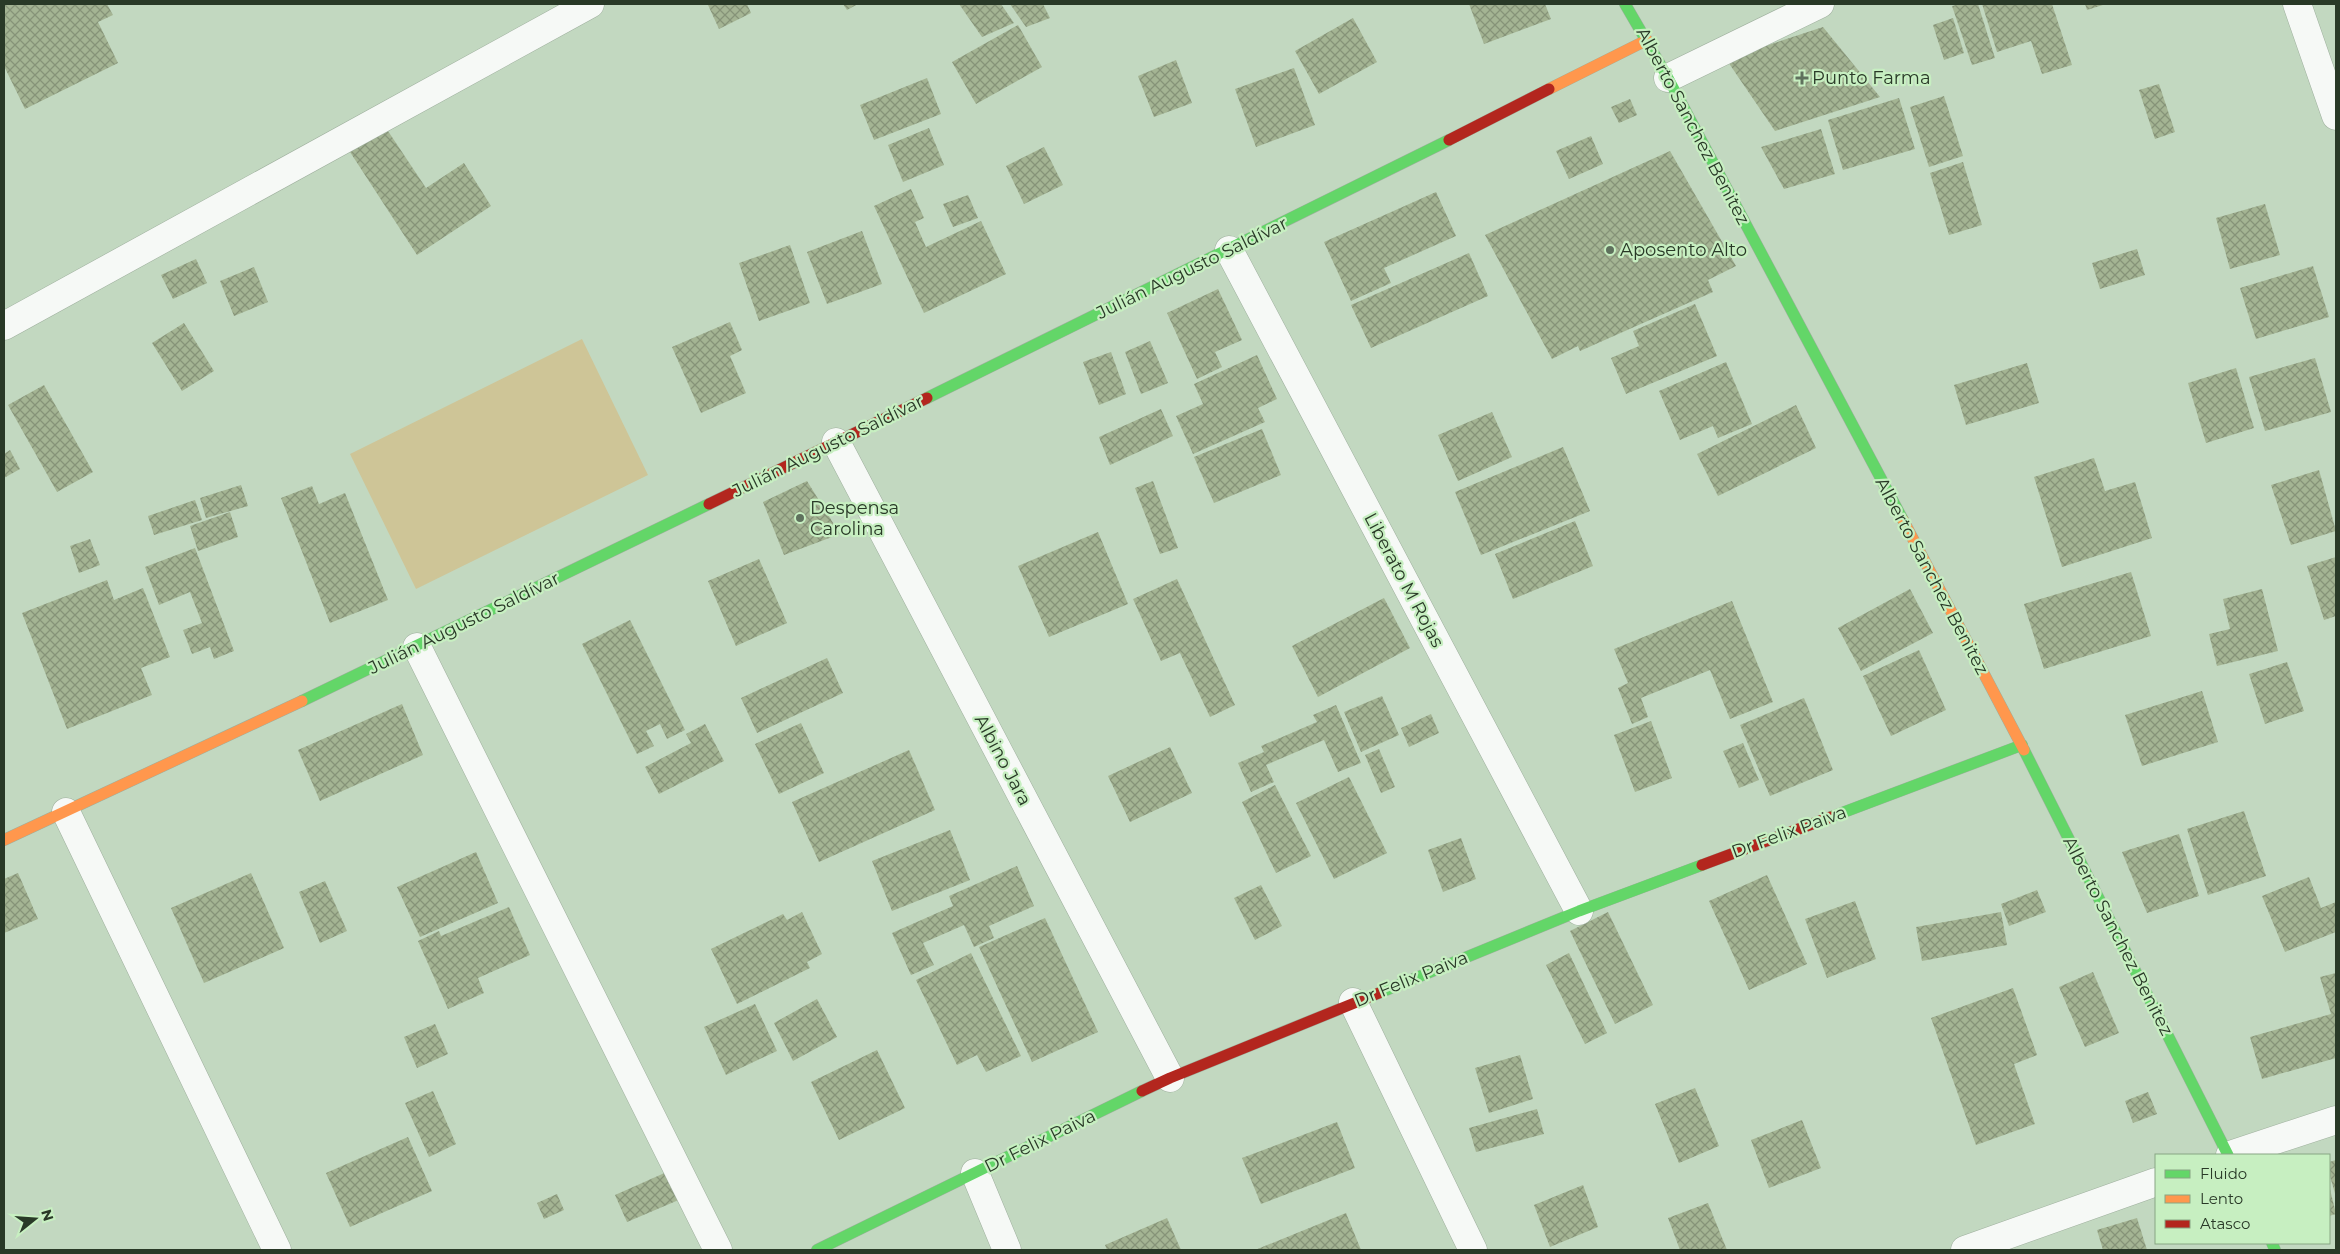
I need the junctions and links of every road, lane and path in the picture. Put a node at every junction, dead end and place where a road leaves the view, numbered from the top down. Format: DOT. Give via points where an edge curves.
graph roads {
  1 [pos="590,4"];
  2 [pos="1625,4"];
  3 [pos="1820,4"];
  4 [pos="2297,4"];
  5 [pos="1647,40"];
  6 [pos="1668,78"];
  7 [pos="2336,116"];
  8 [pos="1229,250"];
  9 [pos="4,326"];
  10 [pos="836,442"];
  11 [pos="417,647"];
  12 [pos="2022,745"];
  13 [pos="66,812"];
  14 [pos="4,840"];
  15 [pos="1579,910"];
  16 [pos="1353,1002"];
  17 [pos="1170,1078"];
  18 [pos="2336,1120"];
  19 [pos="2228,1154"];
  20 [pos="2232,1154"];
  21 [pos="974,1173"];
  22 [pos="2155,1182"];
  23 [pos="277,1250"];
  24 [pos="718,1250"];
  25 [pos="817,1250"];
  26 [pos="1007,1250"];
  27 [pos="1473,1250"];
  28 [pos="1965,1250"];
  1 -- 9 [label="street"];
  2 -- 5 [label="street, Alberto Sanchez Benitez"];
  3 -- 6 [label="street"];
  4 -- 7 [label="street"];
  5 -- 6 [label="street, Alberto Sanchez Benitez"];
  5 -- 8 [label="street, Julián Augusto Saldívar"];
  6 -- 12 [label="street, Alberto Sanchez Benitez"];
  8 -- 10 [label="street, Julián Augusto Saldívar"];
  8 -- 15 [label="street, Liberato M Rojas"];
  10 -- 11 [label="street, Julián Augusto Saldívar"];
  10 -- 17 [label="street, Albino Jara"];
  11 -- 13 [label="street, Julián Augusto Saldívar"];
  11 -- 24 [label="street"];
  12 -- 15 [label="street, Dr Felix Paiva"];
  12 -- 19 [label="street, Alberto Sanchez Benitez"];
  13 -- 14 [label="street, Julián Augusto Saldívar"];
  13 -- 23 [label="street"];
  15 -- 16 [label="street, Dr Felix Paiva"];
  16 -- 17 [label="street, Dr Felix Paiva"];
  16 -- 27 [label="street"];
  17 -- 21 [label="street, Dr Felix Paiva"];
  18 -- 20 [label="street"];
  21 -- 25 [label="street, Dr Felix Paiva"];
  21 -- 26 [label="street"];
  22 -- 28 [label="street"];
}
